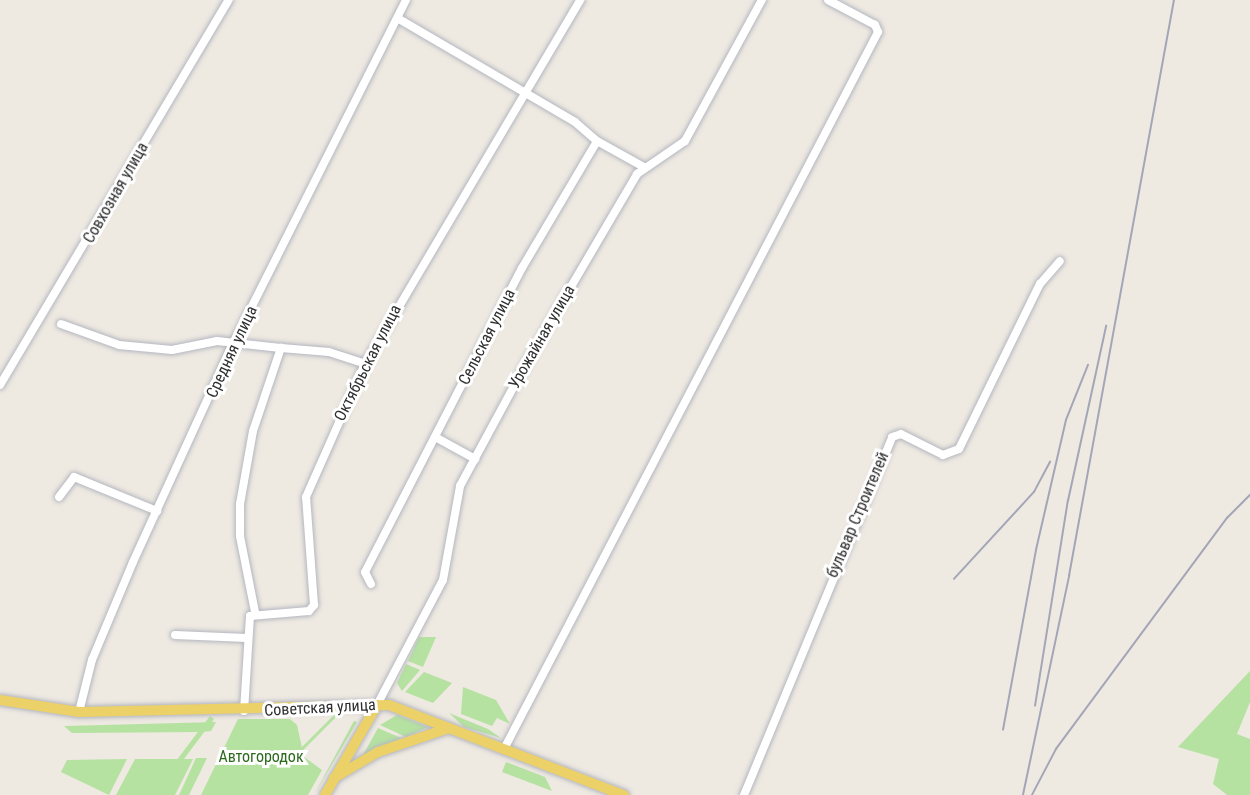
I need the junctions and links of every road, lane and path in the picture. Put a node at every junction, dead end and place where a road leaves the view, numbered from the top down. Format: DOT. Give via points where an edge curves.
graph roads {
  1 [pos="229,0"];
  2 [pos="406,0"];
  3 [pos="580,0"];
  4 [pos="762,0"];
  5 [pos="828,0"];
  6 [pos="399,19"];
  7 [pos="525,94"];
  8 [pos="597,141"];
  9 [pos="644,167"];
  10 [pos="1060,261"];
  11 [pos="61,324"];
  12 [pos="233,344"];
  13 [pos="281,348"];
  14 [pos="365,364"];
  15 [pos="0,385"];
  16 [pos="435,437"];
  17 [pos="475,459"];
  18 [pos="59,497"];
  19 [pos="157,511"];
  20 [pos="371,584"];
  21 [pos="255,612"];
  22 [pos="175,635"];
  23 [pos="247,638"];
  24 [pos="0,700"];
  25 [pos="377,705"];
  26 [pos="244,711"];
  27 [pos="79,712"];
  28 [pos="450,728"];
  29 [pos="504,749"];
  30 [pos="334,778"];
  31 [pos="325,795"];
  32 [pos="624,795"];
  33 [pos="744,795"];
  1 -- 15 [label="street, Совхозная улица"];
  2 -- 6 [label="street, Средняя улица"];
  3 -- 7 [label="street, Октябрьская улица"];
  4 -- 9 [label="street, Урожайная улица" via="685,141"];
  5 -- 29 [label="street" via="875,25 878,32 620,518"];
  6 -- 7 [label="street"];
  6 -- 12 [label="street, Средняя улица"];
  7 -- 8 [label="street"];
  7 -- 14 [label="street, Октябрьская улица"];
  8 -- 9 [label="street"];
  8 -- 16 [label="street, Сельская улица" via="522,268"];
  9 -- 17 [label="street, Урожайная улица"];
  10 -- 33 [label="street, бульвар Строителей" via="1040,284 959,449 943,455 901,434 892,437"];
  11 -- 12 [label="street" via="119,345 172,350 199,342"];
  12 -- 13 [label="street"];
  12 -- 19 [label="street, Средняя улица"];
  13 -- 14 [label="street" via="329,352"];
  13 -- 21 [label="street" via="253,431 240,504 240,536"];
  14 -- 21 [label="street, Октябрьская улица" via="306,497 312,608"];
  16 -- 17 [label="street"];
  16 -- 20 [label="street, Сельская улица" via="365,572"];
  17 -- 25 [label="street, Урожайная улица" via="456,498 443,580"];
  18 -- 19 [label="street" via="74,477"];
  19 -- 27 [label="street, Средняя улица" via="92,660"];
  21 -- 23 [label="street" via="248,621"];
  22 -- 23 [label="street"];
  23 -- 26 [label="street"];
  24 -- 27 [label="main road, Советская улица"];
  25 -- 26 [label="main road, Советская улица"];
  25 -- 28 [label="main road, Советская улица"];
  25 -- 30 [label="main road"];
  26 -- 27 [label="main road, Советская улица"];
  28 -- 29 [label="main road, Советская улица"];
  28 -- 30 [label="main road" via="378,752"];
  29 -- 32 [label="main road, Советская улица"];
  30 -- 31 [label="main road"];
}
